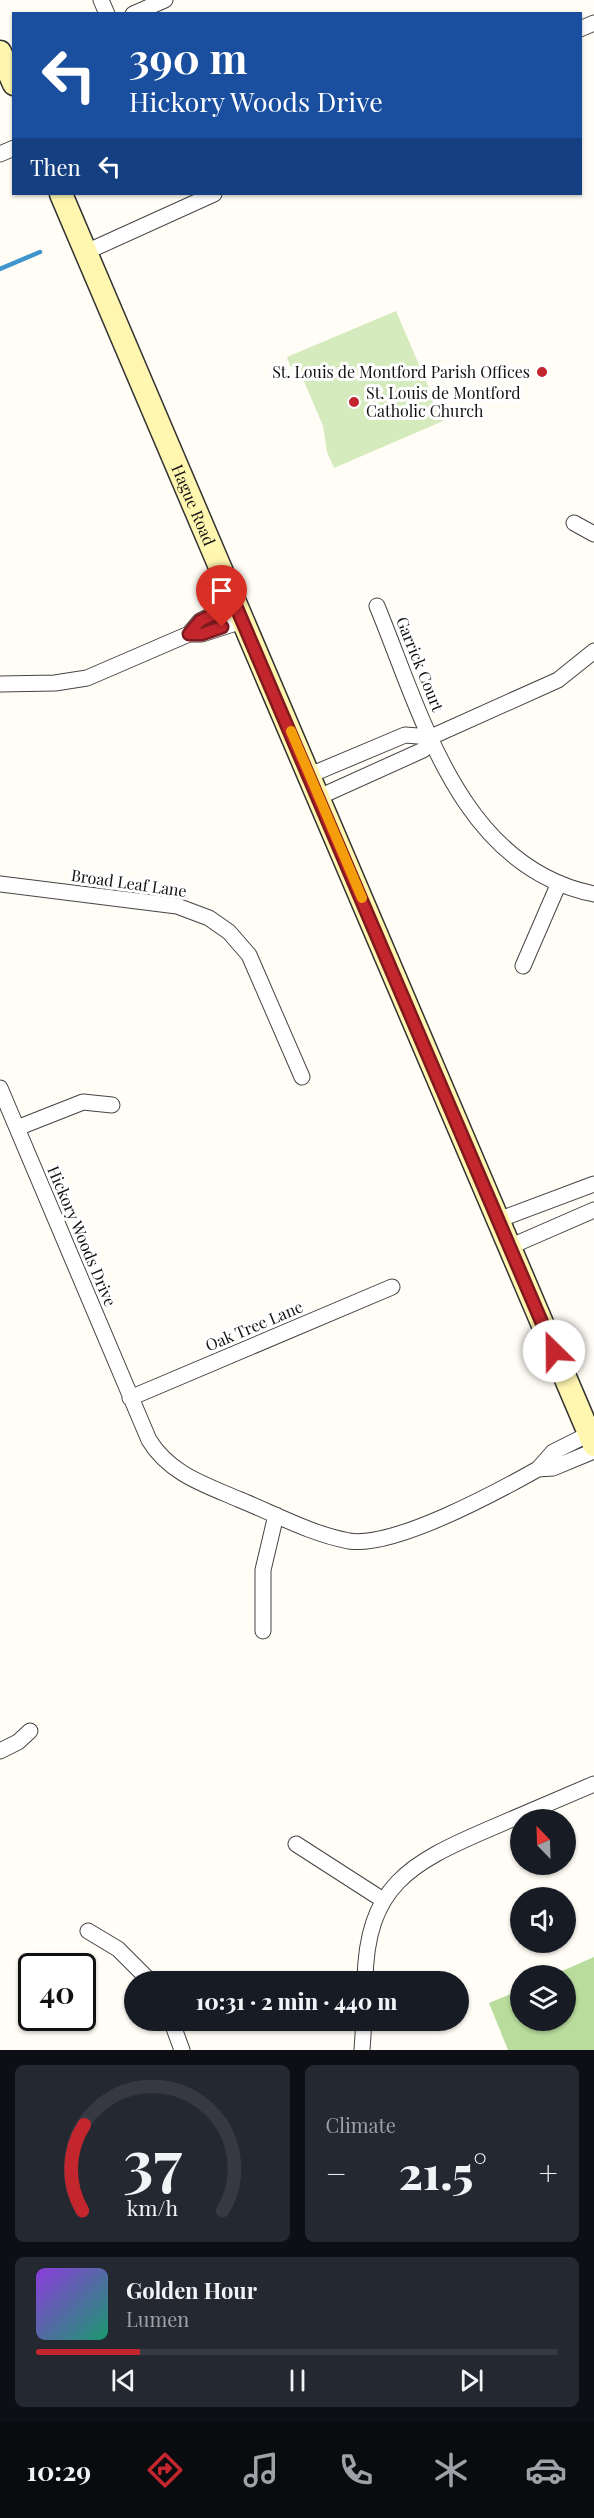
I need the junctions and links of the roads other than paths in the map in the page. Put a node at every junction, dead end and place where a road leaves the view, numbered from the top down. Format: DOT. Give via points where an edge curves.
graph roads {
  1 [pos="165,0"];
  2 [pos="138,12"];
  3 [pos="0,52"];
  4 [pos="12,79"];
  5 [pos="61,195"];
  6 [pos="208,195"];
  7 [pos="186,199"];
  8 [pos="86,252"];
  9 [pos="574,523"];
  10 [pos="594,534"];
  11 [pos="377,606"];
  12 [pos="239,612"];
  13 [pos="594,651"];
  14 [pos="0,684"];
  15 [pos="430,737"];
  16 [pos="310,775"];
  17 [pos="319,797"];
  18 [pos="0,884"];
  19 [pos="559,884"];
  20 [pos="594,894"];
  21 [pos="523,966"];
  22 [pos="302,1077"];
  23 [pos="0,1088"];
  24 [pos="112,1105"];
  25 [pos="17,1128"];
  26 [pos="594,1184"];
  27 [pos="594,1210"];
  28 [pos="498,1220"];
  29 [pos="509,1247"];
  30 [pos="392,1287"];
  31 [pos="130,1398"];
  32 [pos="592,1443"];
  33 [pos="276,1515"];
  34 [pos="262,1631"];
  35 [pos="30,1731"];
  36 [pos="0,1751"];
  37 [pos="594,1784"];
  38 [pos="296,1844"];
  39 [pos="383,1900"];
  40 [pos="88,1931"];
  41 [pos="140,1971"];
  42 [pos="366,1971"];
  43 [pos="175,2031"];
  44 [pos="363,2031"];
  45 [pos="182,2050"];
  46 [pos="362,2050"];
  1 -- 2 [label="street"];
  3 -- 4 [label="street"];
  5 -- 8 [label="street, Hague Road"];
  6 -- 7 [label="street"];
  7 -- 8 [label="street"];
  8 -- 12 [label="street, Hague Road"];
  9 -- 10 [label="street"];
  11 -- 15 [label="street, Garrick Court"];
  12 -- 14 [label="street" via="200,621 189,634 87,678"];
  12 -- 16 [label="street, Hague Road"];
  13 -- 15 [label="street" via="558,680"];
  15 -- 16 [label="street" via="405,735"];
  15 -- 17 [label="street" via="423,750"];
  15 -- 19 [label="street, Garrick Court" via="457,791 478,822 514,856"];
  16 -- 17 [label="street, Hague Road"];
  17 -- 28 [label="street, Hague Road"];
  18 -- 22 [label="street, Broad Leaf Lane" via="177,906 209,918 229,932 249,955"];
  19 -- 20 [label="street, Garrick Court"];
  19 -- 21 [label="street"];
  23 -- 25 [label="street, Hickory Woods Drive"];
  24 -- 25 [label="street" via="83,1102"];
  25 -- 31 [label="street, Hickory Woods Drive"];
  26 -- 28 [label="street"];
  27 -- 29 [label="street"];
  28 -- 29 [label="street, Hague Road"];
  29 -- 32 [label="street, Hague Road"];
  30 -- 31 [label="street, Oak Tree Lane"];
  31 -- 33 [label="street, Hickory Woods Drive" via="149,1440 174,1470"];
  32 -- 33 [label="street, Hickory Woods Drive" via="552,1452 538,1468 487,1496 396,1536 373,1542 338,1538"];
  33 -- 34 [label="street" via="263,1570"];
  35 -- 36 [label="street"];
  37 -- 39 [label="street" via="442,1850 412,1868"];
  38 -- 39 [label="street"];
  39 -- 42 [label="street" via="369,1937"];
  40 -- 41 [label="street" via="118,1949"];
  43 -- 45 [label="street"];
  44 -- 46 [label="street"];
}
